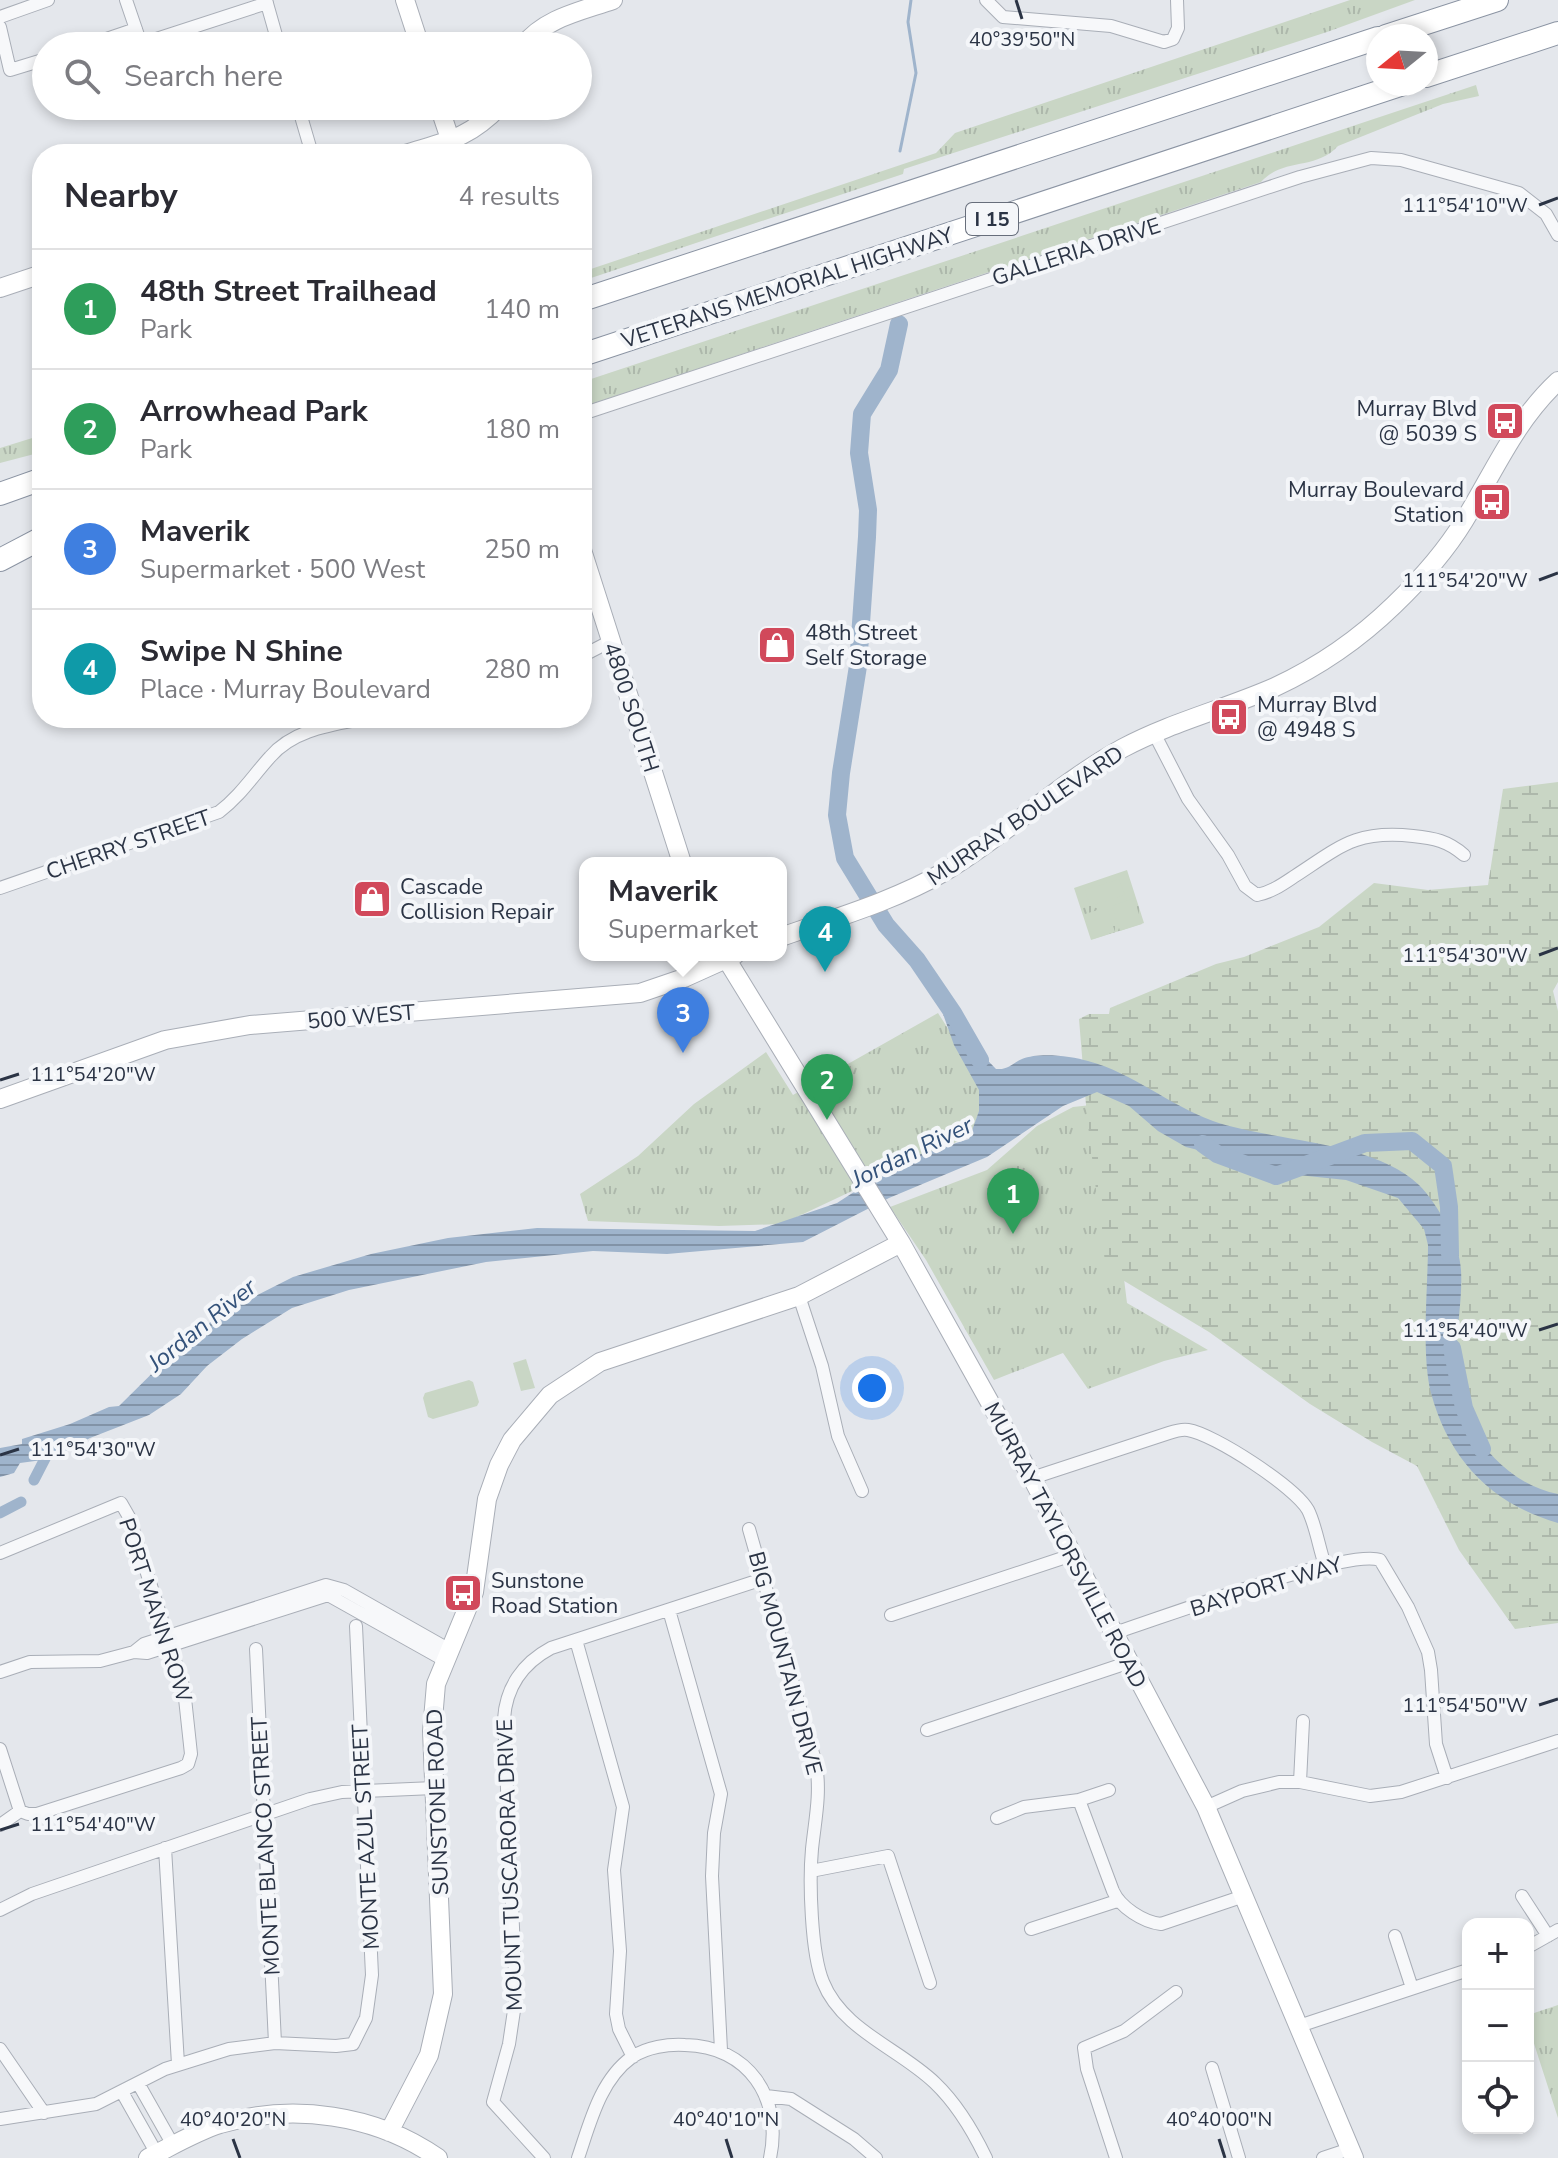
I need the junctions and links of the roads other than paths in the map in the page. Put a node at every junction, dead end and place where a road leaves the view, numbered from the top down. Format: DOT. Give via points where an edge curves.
graph roads {
  1 [pos="48,0"];
  2 [pos="126,0"];
  3 [pos="405,0"];
  4 [pos="613,0"];
  5 [pos="986,0"];
  6 [pos="1177,0"];
  7 [pos="1497,0"];
  8 [pos="266,1"];
  9 [pos="0,17"];
  10 [pos="1423,24"];
  11 [pos="0,27"];
  12 [pos="136,29"];
  13 [pos="127,32"];
  14 [pos="137,32"];
  15 [pos="176,32"];
  16 [pos="275,32"];
  17 [pos="415,32"];
  18 [pos="537,32"];
  19 [pos="1558,33"];
  20 [pos="1366,42"];
  21 [pos="32,63"];
  22 [pos="1438,72"];
  23 [pos="1367,96"];
  24 [pos="302,120"];
  25 [pos="443,120"];
  26 [pos="485,120"];
  27 [pos="309,144"];
  28 [pos="451,144"];
  29 [pos="456,144"];
  30 [pos="1558,235"];
  31 [pos="32,277"];
  32 [pos="0,288"];
  33 [pos="592,297"];
  34 [pos="592,352"];
  35 [pos="1558,381"];
  36 [pos="592,411"];
  37 [pos="32,471"];
  38 [pos="0,479"];
  39 [pos="32,483"];
  40 [pos="0,494"];
  41 [pos="32,539"];
  42 [pos="32,542"];
  43 [pos="0,548"];
  44 [pos="0,560"];
  45 [pos="592,581"];
  46 [pos="611,641"];
  47 [pos="592,651"];
  48 [pos="320,728"];
  49 [pos="1154,733"];
  50 [pos="1464,855"];
  51 [pos="680,857"];
  52 [pos="0,888"];
  53 [pos="787,935"];
  54 [pos="718,961"];
  55 [pos="731,961"];
  56 [pos="0,1099"];
  57 [pos="901,1243"];
  58 [pos="799,1296"];
  59 [pos="1032,1478"];
  60 [pos="862,1491"];
  61 [pos="749,1529"];
  62 [pos="0,1553"];
  63 [pos="1072,1555"];
  64 [pos="1325,1565"];
  65 [pos="763,1579"];
  66 [pos="669,1610"];
  67 [pos="891,1615"];
  68 [pos="356,1626"];
  69 [pos="1114,1633"];
  70 [pos="576,1640"];
  71 [pos="169,1641"];
  72 [pos="256,1649"];
  73 [pos="447,1655"];
  74 [pos="1130,1662"];
  75 [pos="0,1672"];
  76 [pos="1303,1721"];
  77 [pos="927,1730"];
  78 [pos="1558,1741"];
  79 [pos="0,1749"];
  80 [pos="1447,1778"];
  81 [pos="1300,1782"];
  82 [pos="434,1788"];
  83 [pos="1109,1790"];
  84 [pos="363,1791"];
  85 [pos="1079,1800"];
  86 [pos="1206,1807"];
  87 [pos="20,1811"];
  88 [pos="263,1815"];
  89 [pos="997,1818"];
  90 [pos="0,1825"];
  91 [pos="165,1848"];
  92 [pos="811,1871"];
  93 [pos="1244,1896"];
  94 [pos="1522,1896"];
  95 [pos="1117,1901"];
  96 [pos="0,1910"];
  97 [pos="1031,1929"];
  98 [pos="1553,1933"];
  99 [pos="1395,1936"];
  100 [pos="1534,1944"];
  101 [pos="1462,1972"];
  102 [pos="930,1983"];
  103 [pos="1412,1988"];
  104 [pos="1176,1992"];
  105 [pos="1299,2026"];
  106 [pos="275,2043"];
  107 [pos="0,2049"];
  108 [pos="721,2050"];
  109 [pos="633,2057"];
  110 [pos="178,2064"];
  111 [pos="1212,2068"];
  112 [pos="138,2083"];
  113 [pos="122,2092"];
  114 [pos="766,2096"];
  115 [pos="44,2113"];
  116 [pos="0,2119"];
  117 [pos="389,2132"];
  118 [pos="159,2152"];
  119 [pos="1352,2154"];
  120 [pos="438,2158"];
  121 [pos="544,2158"];
  122 [pos="578,2158"];
  123 [pos="770,2158"];
  124 [pos="876,2158"];
  125 [pos="986,2158"];
  126 [pos="1116,2158"];
  127 [pos="1239,2158"];
  128 [pos="1323,2158"];
  1 -- 9 [label="street"];
  2 -- 12 [label="street"];
  3 -- 17 [label="street"];
  4 -- 18 [label="street"];
  5 -- 6 [label="street" via="1003,17 1111,26 1164,42 1173,39 1178,28"];
  7 -- 10 [label="highway"];
  8 -- 15 [label="street"];
  8 -- 16 [label="street"];
  11 -- 21 [label="street" via="10,70"];
  12 -- 13 [label="street"];
  12 -- 14 [label="street"];
  19 -- 22 [label="highway"];
  20 -- 33 [label="highway, I 15"];
  23 -- 34 [label="highway, VETERANS MEMORIAL HIGHWAY / I 15"];
  24 -- 27 [label="street"];
  25 -- 28 [label="street"];
  26 -- 29 [label="street"];
  30 -- 36 [label="street, GALLERIA DRIVE" via="1546,214 1519,193 1401,160 1371,158"];
  31 -- 32 [label="street"];
  35 -- 49 [label="street, MURRAY BOULEVARD" via="1515,430 1463,523 1431,566 1385,613 1347,645 1296,676"];
  37 -- 38 [label="highway"];
  39 -- 40 [label="highway"];
  41 -- 43 [label="highway"];
  42 -- 44 [label="highway"];
  45 -- 46 [label="street, 4800 SOUTH"];
  46 -- 47 [label="street"];
  46 -- 51 [label="street, 4800 SOUTH"];
  48 -- 52 [label="street, CHERRY STREET" via="292,738 219,812"];
  49 -- 50 [label="street" via="1188,799 1245,886 1257,895 1365,836 1439,839"];
  49 -- 53 [label="street, MURRAY BOULEVARD" via="1053,792 923,884"];
  54 -- 56 [label="street, 500 WEST" via="640,993 187,1035"];
  55 -- 57 [label="street, MURRAY TAYLORSVILLE ROAD"];
  57 -- 58 [label="street, SUNSTONE ROAD"];
  57 -- 59 [label="street, MURRAY TAYLORSVILLE ROAD"];
  58 -- 60 [label="street" via="838,1436"];
  58 -- 73 [label="street, SUNSTONE ROAD" via="600,1362 550,1395 515,1435 492,1484 474,1592"];
  59 -- 63 [label="street, MURRAY TAYLORSVILLE ROAD"];
  59 -- 64 [label="street" via="1169,1433 1198,1433 1275,1478 1302,1503"];
  61 -- 65 [label="street, BIG MOUNTAIN DRIVE"];
  62 -- 71 [label="street, PORT MANN ROW" via="121,1503"];
  63 -- 67 [label="street"];
  63 -- 69 [label="street, MURRAY TAYLORSVILLE ROAD"];
  64 -- 69 [label="street, BAYPORT WAY"];
  64 -- 80 [label="street, BAYPORT WAY" via="1365,1557 1385,1566 1428,1652 1436,1744"];
  65 -- 66 [label="street, MOUNT TUSCARORA DRIVE"];
  65 -- 92 [label="street, BIG MOUNTAIN DRIVE" via="818,1773"];
  66 -- 70 [label="street, MOUNT TUSCARORA DRIVE"];
  66 -- 108 [label="street" via="721,1794 712,1876"];
  68 -- 84 [label="street, MONTE AZUL STREET"];
  69 -- 74 [label="street, MURRAY TAYLORSVILLE ROAD"];
  70 -- 109 [label="street" via="623,1807 614,1870 620,1951 616,2014"];
  70 -- 121 [label="street, MOUNT TUSCARORA DRIVE" via="532,1661 515,1679 505,1709 516,1997 493,2102"];
  71 -- 73 [label="street" via="326,1585 344,1590"];
  71 -- 75 [label="street" via="147,1653 100,1661 30,1662"];
  71 -- 87 [label="street, PORT MANN ROW" via="188,1713 188,1764 37,1814"];
  72 -- 88 [label="street, MONTE BLANCO STREET"];
  73 -- 82 [label="street, SUNSTONE ROAD" via="432,1712"];
  74 -- 77 [label="street"];
  74 -- 86 [label="street, MURRAY TAYLORSVILLE ROAD"];
  76 -- 81 [label="street"];
  78 -- 80 [label="street"];
  79 -- 87 [label="street"];
  80 -- 81 [label="street" via="1370,1796"];
  81 -- 86 [label="street" via="1259,1785"];
  82 -- 84 [label="street"];
  82 -- 117 [label="street, SUNSTONE ROAD" via="441,2012 425,2065"];
  83 -- 85 [label="street"];
  84 -- 88 [label="street" via="322,1796"];
  84 -- 106 [label="street, MONTE AZUL STREET" via="372,1975 366,2018 353,2044"];
  85 -- 89 [label="street" via="1024,1807"];
  85 -- 95 [label="street"];
  86 -- 93 [label="street, MURRAY TAYLORSVILLE ROAD"];
  87 -- 90 [label="street"];
  88 -- 91 [label="street"];
  88 -- 106 [label="street, MONTE BLANCO STREET"];
  91 -- 96 [label="street"];
  91 -- 110 [label="street"];
  92 -- 102 [label="street" via="888,1856"];
  92 -- 125 [label="street, BIG MOUNTAIN DRIVE" via="817,1967 829,1995 856,2025 935,2083 962,2115"];
  93 -- 95 [label="street" via="1161,1924"];
  93 -- 105 [label="street, MURRAY TAYLORSVILLE ROAD"];
  94 -- 98 [label="street"];
  95 -- 97 [label="street"];
  98 -- 100 [label="street"];
  99 -- 103 [label="street"];
  101 -- 103 [label="street"];
  103 -- 105 [label="street"];
  104 -- 126 [label="street" via="1124,2031 1084,2048"];
  105 -- 119 [label="street, MURRAY TAYLORSVILLE ROAD"];
  106 -- 110 [label="street"];
  107 -- 115 [label="street"];
  108 -- 109 [label="street" via="673,2044"];
  108 -- 114 [label="street" via="747,2069"];
  109 -- 122 [label="street" via="603,2091"];
  110 -- 112 [label="street"];
  111 -- 127 [label="street"];
  112 -- 113 [label="street"];
  112 -- 118 [label="street"];
  113 -- 115 [label="street" via="96,2104"];
  113 -- 118 [label="street"];
  114 -- 123 [label="street" via="773,2121"];
  114 -- 124 [label="street" via="791,2099"];
  115 -- 116 [label="street"];
  117 -- 118 [label="street" via="339,2117 287,2113 227,2123"];
  117 -- 120 [label="street"];
  119 -- 128 [label="street"];
}
